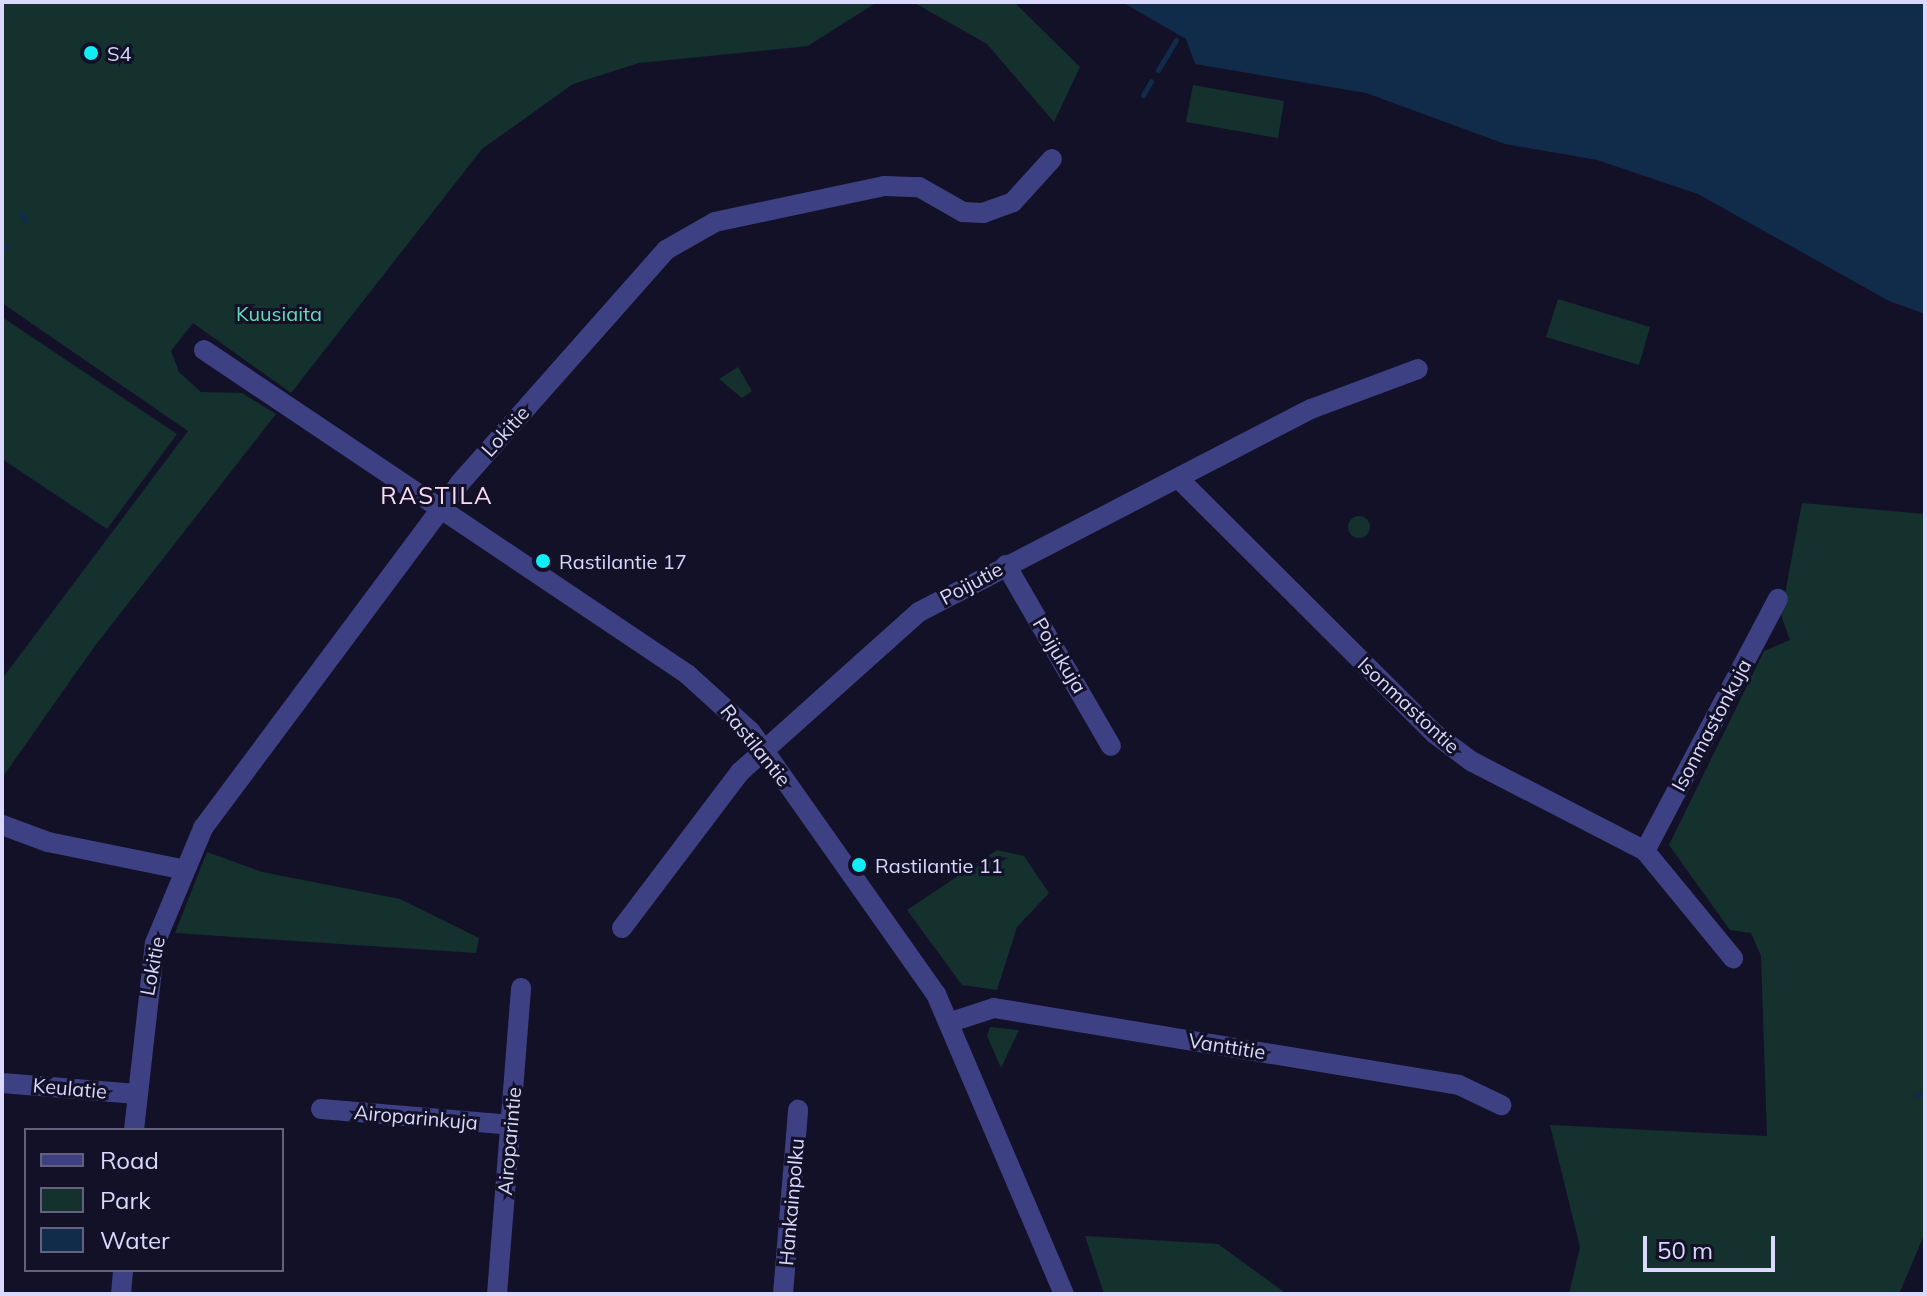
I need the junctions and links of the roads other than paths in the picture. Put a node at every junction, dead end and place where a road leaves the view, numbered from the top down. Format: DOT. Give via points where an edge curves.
graph roads {
  1 [pos="1052,159"];
  2 [pos="204,350"];
  3 [pos="1418,369"];
  4 [pos="1178,478"];
  5 [pos="442,508"];
  6 [pos="1006,565"];
  7 [pos="1778,599"];
  8 [pos="1111,746"];
  9 [pos="763,749"];
  10 [pos="2,825"];
  11 [pos="1645,851"];
  12 [pos="181,869"];
  13 [pos="622,928"];
  14 [pos="1733,958"];
  15 [pos="521,988"];
  16 [pos="951,1022"];
  17 [pos="2,1083"];
  18 [pos="137,1094"];
  19 [pos="1501,1105"];
  20 [pos="321,1109"];
  21 [pos="798,1110"];
  22 [pos="510,1125"];
  23 [pos="134,1128"];
  24 [pos="123,1272"];
  25 [pos="121,1294"];
  26 [pos="497,1294"];
  27 [pos="783,1294"];
  28 [pos="1064,1294"];
  1 -- 5 [label="street, Lokitie" via="1013,202 983,213 963,212 927,189 899,185 733,217 688,234"];
  2 -- 5 [label="street, Rastilantie"];
  3 -- 4 [label="street, Poijutie" via="1311,409"];
  4 -- 6 [label="street, Poijutie"];
  4 -- 11 [label="street, Isonmastontie" via="1453,749"];
  5 -- 9 [label="street, Rastilantie" via="687,674"];
  5 -- 12 [label="street, Lokitie" via="230,789"];
  6 -- 8 [label="street, Poijukuja"];
  6 -- 9 [label="street, Poijutie" via="894,630"];
  7 -- 11 [label="street, Isonmastonkuja"];
  9 -- 13 [label="street, Poijutie"];
  9 -- 16 [label="street, Rastilantie"];
  10 -- 12 [label="street" via="48,842"];
  11 -- 14 [label="street, Isonmastontie"];
  12 -- 18 [label="street, Lokitie" via="149,973"];
  15 -- 22 [label="street, Airoparintie"];
  16 -- 19 [label="street, Vanttitie" via="994,1008 1459,1085"];
  16 -- 28 [label="street, Rastilantie"];
  17 -- 18 [label="street, Keulatie"];
  18 -- 23 [label="street, Lokitie"];
  20 -- 22 [label="street, Airoparinkuja"];
  21 -- 27 [label="street, Hankainpolku"];
  22 -- 26 [label="street, Airoparintie"];
  24 -- 25 [label="street"];
}
